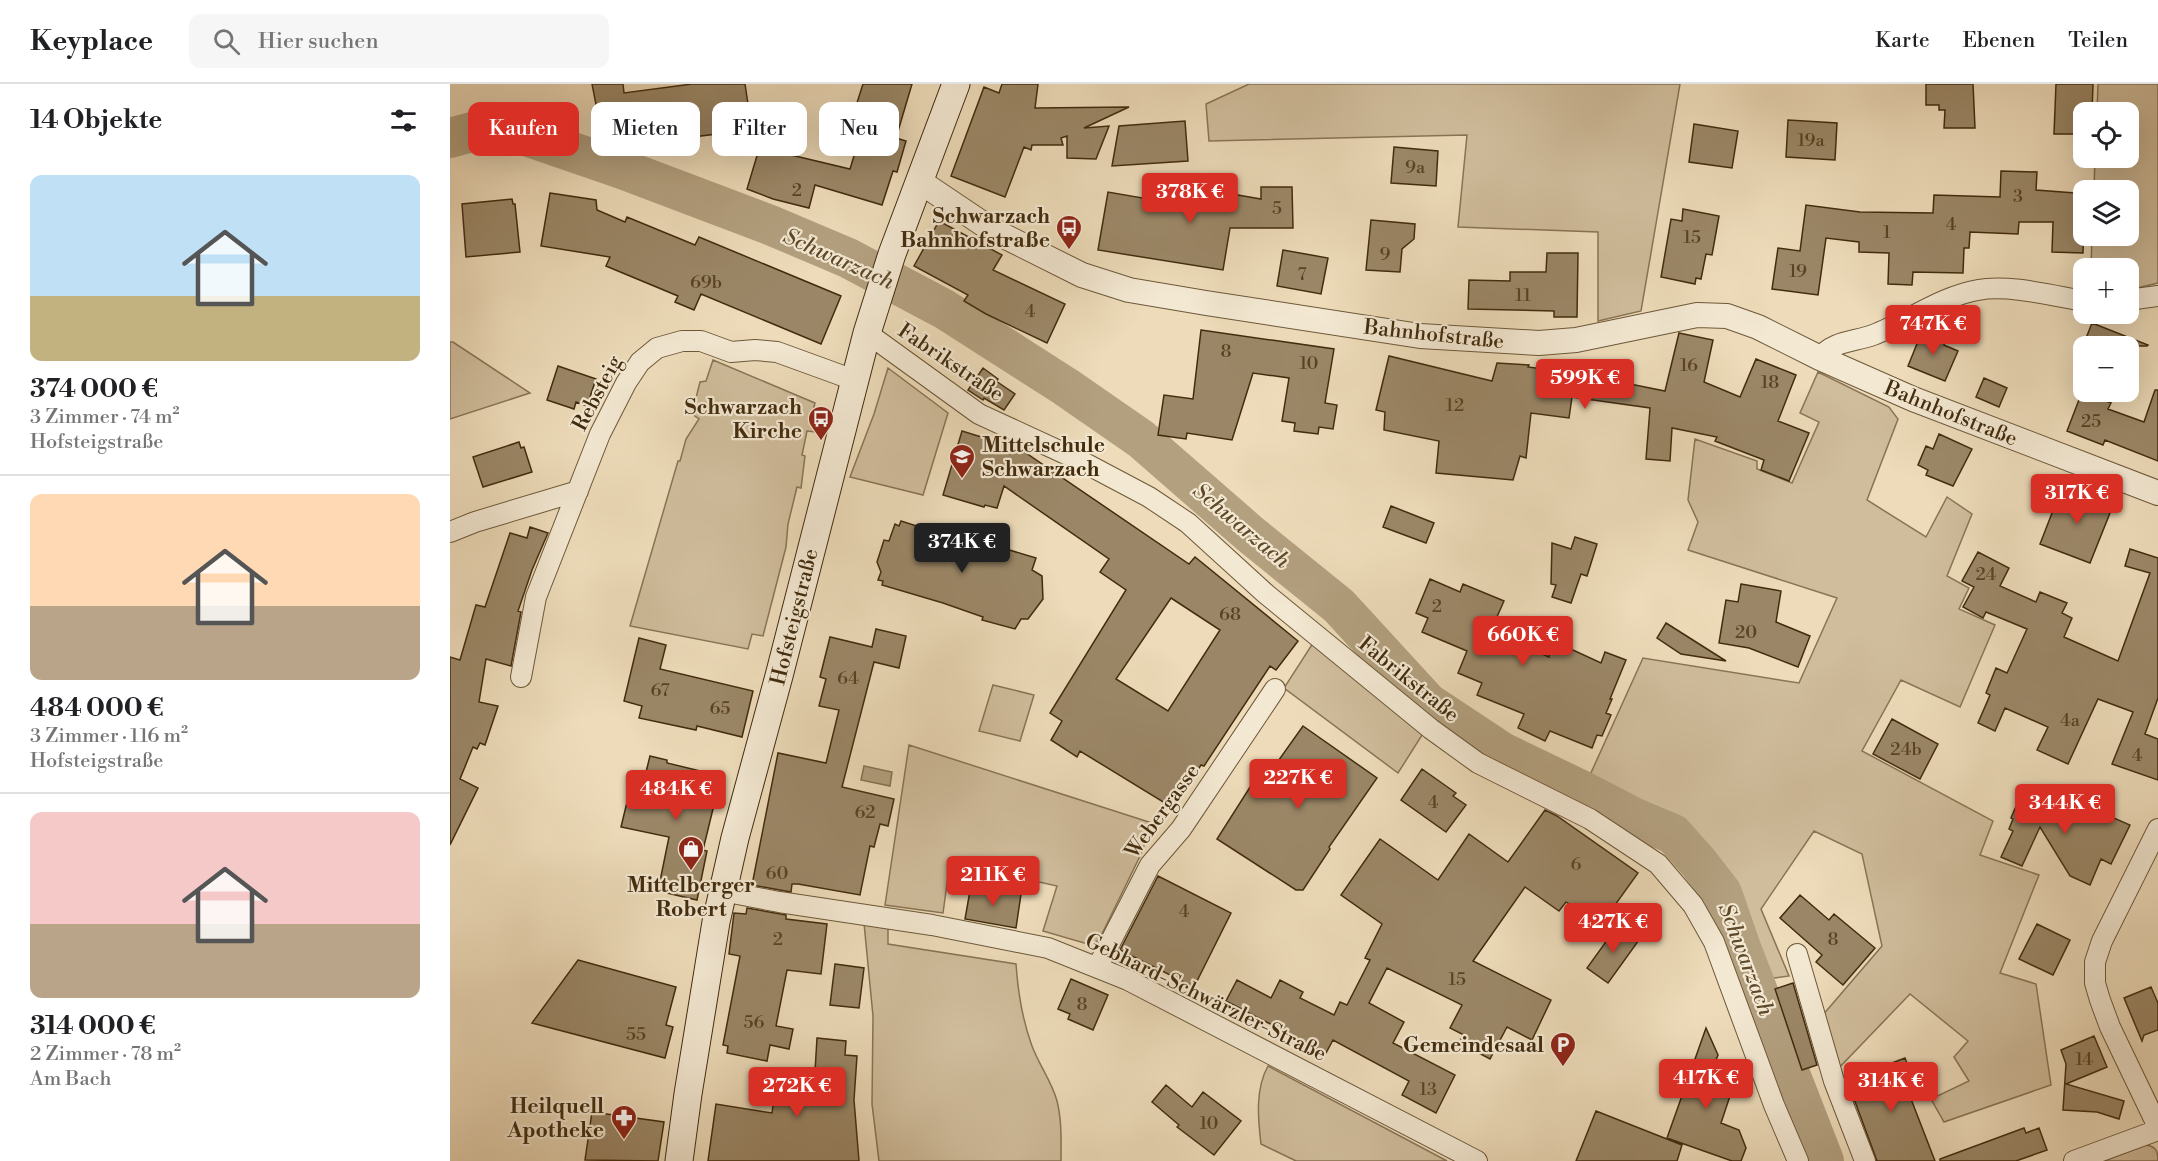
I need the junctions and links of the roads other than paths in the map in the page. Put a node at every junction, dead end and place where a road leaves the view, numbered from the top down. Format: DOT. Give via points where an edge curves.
graph roads {
  1 [pos="956,84"];
  2 [pos="920,181"];
  3 [pos="2158,296"];
  4 [pos="2073,299"];
  5 [pos="2139,299"];
  6 [pos="867,333"];
  7 [pos="1820,358"];
  8 [pos="854,380"];
  9 [pos="578,490"];
  10 [pos="2158,493"];
  11 [pos="450,532"];
  12 [pos="520,677"];
  13 [pos="1275,689"];
  14 [pos="2158,829"];
  15 [pos="722,891"];
  16 [pos="1797,954"];
  17 [pos="1098,966"];
  18 [pos="2158,1129"];
  19 [pos="680,1161"];
  20 [pos="1477,1161"];
  21 [pos="1798,1161"];
  22 [pos="1865,1161"];
  23 [pos="2074,1161"];
  1 -- 2 [label="main road, Hofsteigstraße"];
  2 -- 6 [label="main road, Hofsteigstraße"];
  2 -- 7 [label="street, Bahnhofstraße" via="992,230 1082,275 1129,290 1420,336 1528,343 1576,340 1697,315 1717,315 1758,327"];
  3 -- 5 [label="street"];
  4 -- 7 [label="street" via="1979,290 1872,335 1827,348"];
  6 -- 8 [label="main road, Hofsteigstraße"];
  6 -- 21 [label="street, Fabrikstraße" via="979,414 1090,466 1188,523 1266,594 1431,729 1478,763 1590,819 1658,864 1693,905 1714,942"];
  7 -- 10 [label="street, Bahnhofstraße" via="1988,429"];
  8 -- 9 [label="street, Rebsteig" via="777,352 731,352 701,340 657,348 640,362 626,383"];
  8 -- 15 [label="main road, Hofsteigstraße"];
  9 -- 11 [label="street"];
  9 -- 12 [label="street, Rebsteig" via="536,597"];
  13 -- 17 [label="street, Webergasse" via="1181,830 1150,865"];
  14 -- 18 [label="street" via="2095,962 2095,983 2110,1027"];
  15 -- 17 [label="street, Gebhard-Schwärzler-Straße" via="1034,943"];
  15 -- 19 [label="main road, Hofsteigstraße"];
  16 -- 22 [label="street" via="1834,1081"];
  17 -- 20 [label="street, Gebhard-Schwärzler-Straße"];
  18 -- 23 [label="street"];
}
